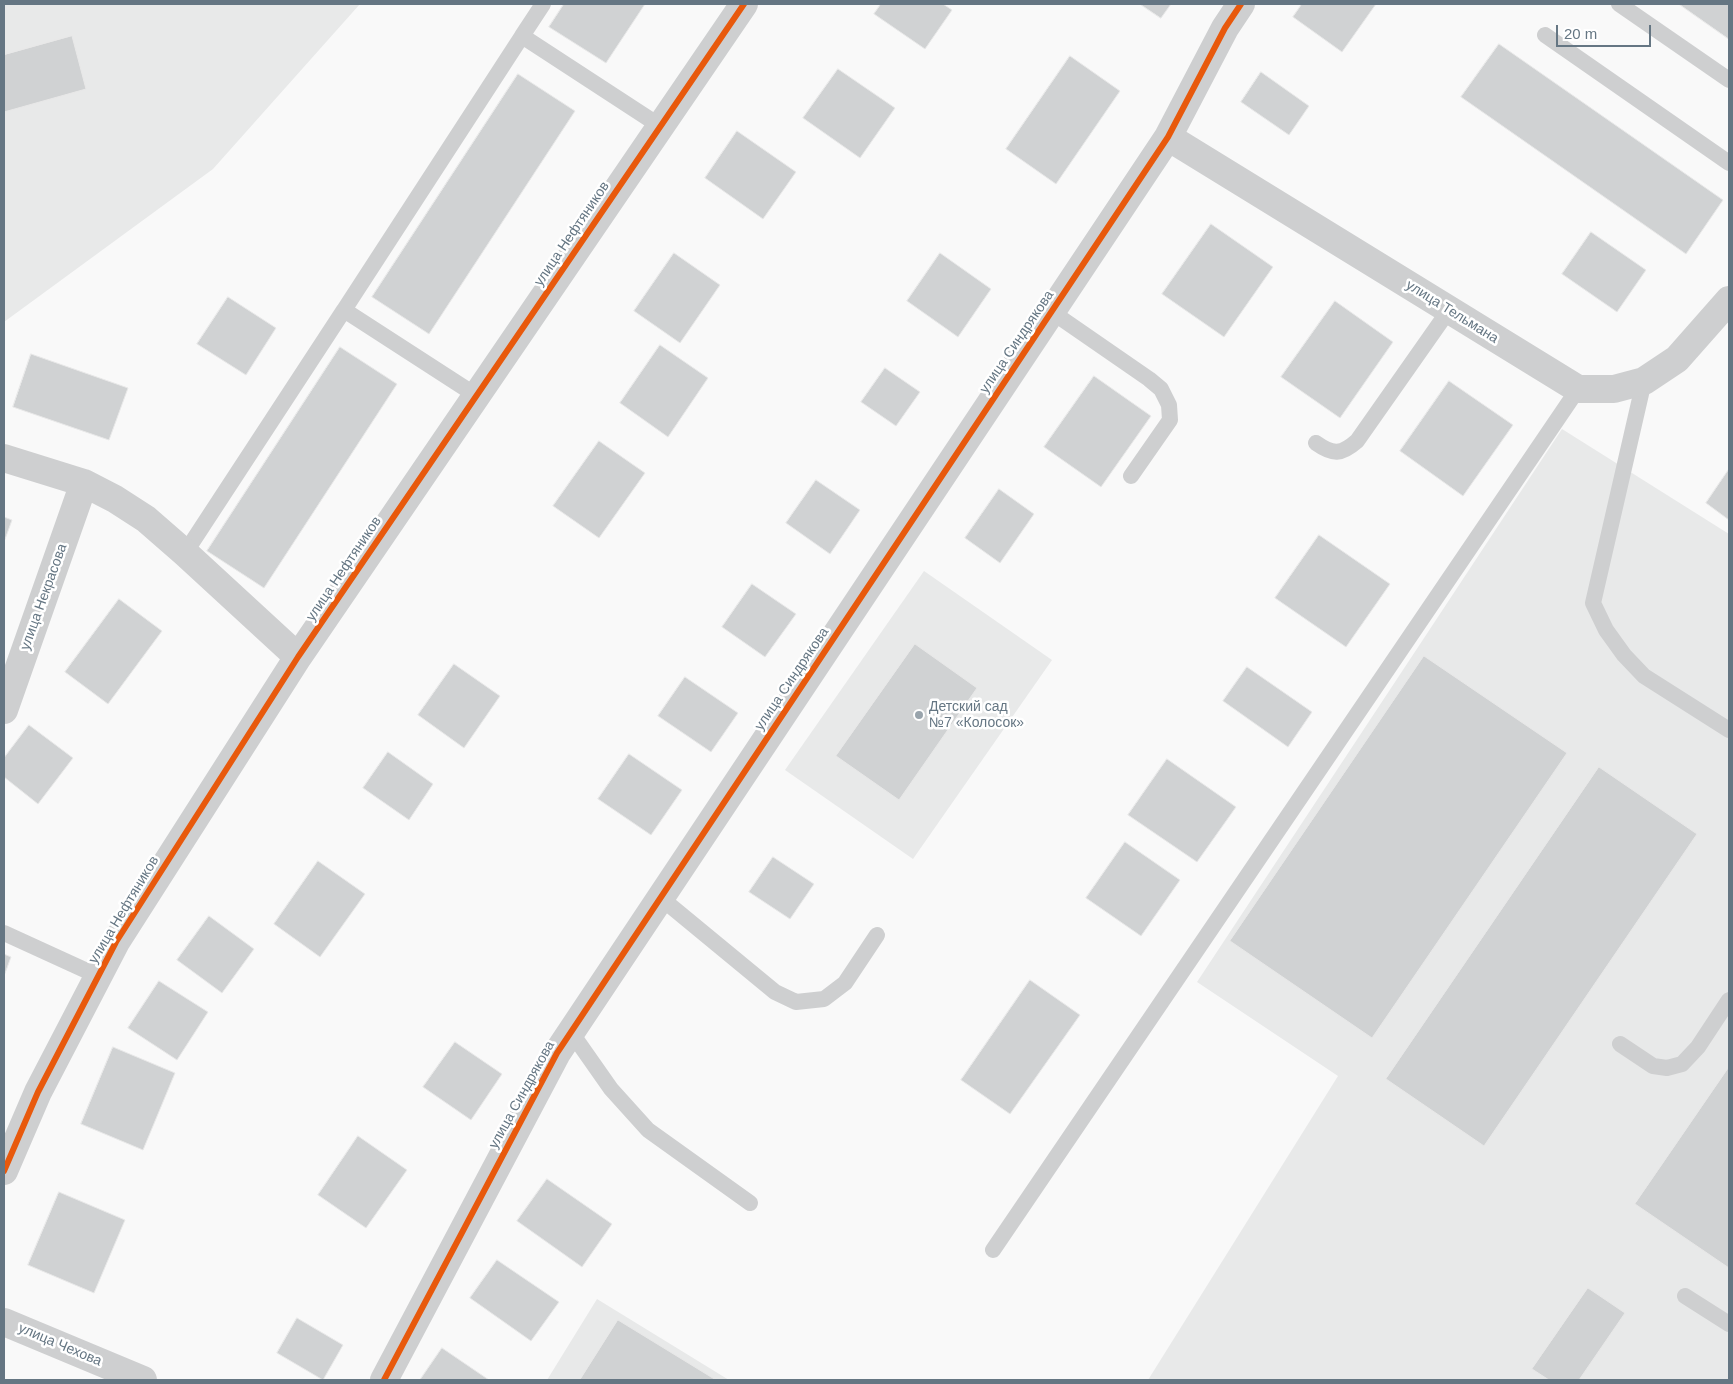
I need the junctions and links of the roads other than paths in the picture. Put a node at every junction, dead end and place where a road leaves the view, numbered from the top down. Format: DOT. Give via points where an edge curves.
graph roads {
  1 [pos="543,4"];
  2 [pos="744,4"];
  3 [pos="1240,4"];
  4 [pos="1619,4"];
  5 [pos="1545,35"];
  6 [pos="522,36"];
  7 [pos="1729,80"];
  8 [pos="660,126"];
  9 [pos="1168,137"];
  10 [pos="1729,163"];
  11 [pos="1729,300"];
  12 [pos="344,310"];
  13 [pos="1449,310"];
  14 [pos="1052,312"];
  15 [pos="1644,381"];
  16 [pos="1578,389"];
  17 [pos="477,396"];
  18 [pos="1316,443"];
  19 [pos="4,458"];
  20 [pos="1132,476"];
  21 [pos="84,483"];
  22 [pos="185,553"];
  23 [pos="298,657"];
  24 [pos="4,710"];
  25 [pos="1729,730"];
  26 [pos="661,898"];
  27 [pos="4,933"];
  28 [pos="877,935"];
  29 [pos="98,976"];
  30 [pos="1729,1000"];
  31 [pos="571,1032"];
  32 [pos="1620,1044"];
  33 [pos="4,1171"];
  34 [pos="750,1203"];
  35 [pos="993,1250"];
  36 [pos="1685,1296"];
  37 [pos="4,1322"];
  38 [pos="1729,1324"];
  39 [pos="143,1380"];
  40 [pos="384,1380"];
  1 -- 6 [label="lane"];
  2 -- 8 [label="street, улица Нефтяников"];
  3 -- 9 [label="street, улица Синдрякова"];
  4 -- 7 [label="lane"];
  5 -- 10 [label="lane"];
  6 -- 8 [label="lane"];
  6 -- 12 [label="lane"];
  8 -- 17 [label="street, улица Нефтяников"];
  9 -- 13 [label="street, улица Тельмана"];
  9 -- 14 [label="street, улица Синдрякова"];
  11 -- 15 [label="street" via="1678,359"];
  12 -- 17 [label="lane"];
  12 -- 22 [label="lane"];
  13 -- 16 [label="street, улица Тельмана"];
  13 -- 18 [label="lane" via="1357,441 1348,449 1337,452 1328,451"];
  14 -- 20 [label="lane" via="1149,379 1165,397 1170,420"];
  14 -- 26 [label="street, улица Синдрякова"];
  15 -- 16 [label="street" via="1614,389"];
  15 -- 25 [label="lane" via="1593,603 1606,630 1644,676"];
  16 -- 35 [label="lane"];
  17 -- 23 [label="street, улица Нефтяников"];
  19 -- 21 [label="street"];
  21 -- 22 [label="street" via="146,519"];
  21 -- 24 [label="street, улица Некрасова"];
  22 -- 23 [label="street"];
  23 -- 29 [label="street, улица Нефтяников" via="116,942"];
  26 -- 28 [label="lane" via="775,992 796,1002 824,999 846,983"];
  26 -- 31 [label="street, улица Синдрякова"];
  27 -- 29 [label="lane"];
  29 -- 33 [label="street, улица Нефтяников" via="38,1092"];
  30 -- 32 [label="lane" via="1698,1047 1682,1064 1667,1068 1653,1066"];
  31 -- 34 [label="lane" via="611,1089 648,1130"];
  31 -- 40 [label="street, улица Синдрякова"];
  36 -- 38 [label="lane"];
  37 -- 39 [label="street, улица Чехова"];
}
